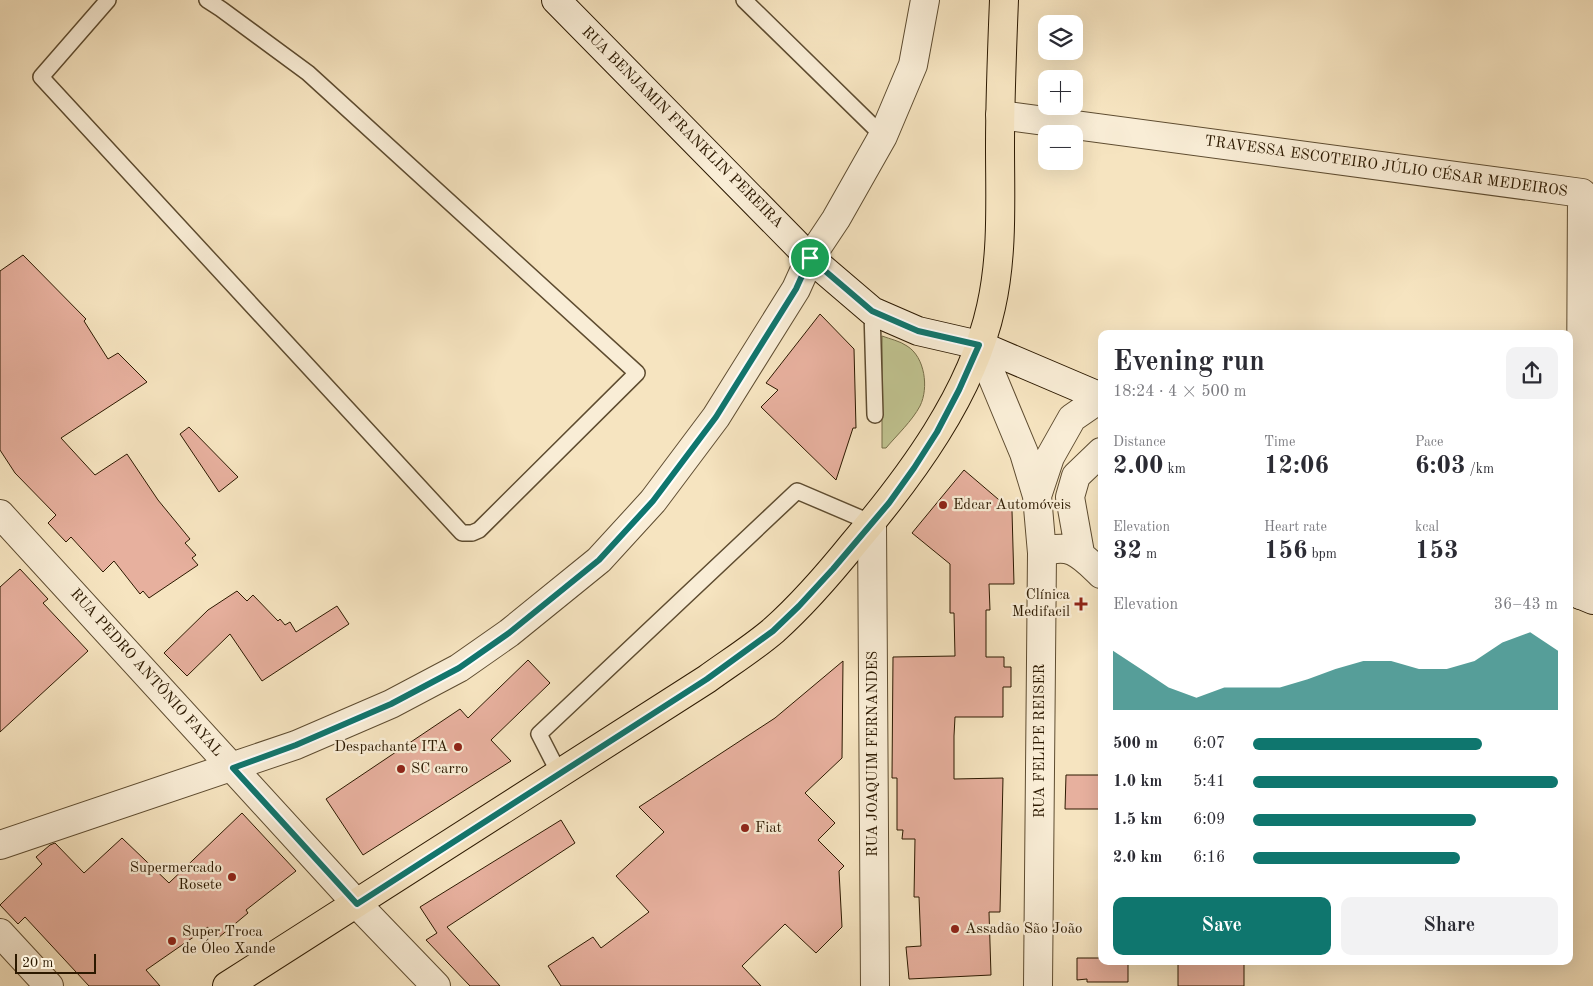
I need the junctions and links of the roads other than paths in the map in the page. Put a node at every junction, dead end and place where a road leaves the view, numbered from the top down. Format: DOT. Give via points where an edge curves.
graph roads {
  1 [pos="108,0"];
  2 [pos="207,0"];
  3 [pos="556,0"];
  4 [pos="744,0"];
  5 [pos="925,0"];
  6 [pos="1004,0"];
  7 [pos="225,4"];
  8 [pos="1000,115"];
  9 [pos="883,136"];
  10 [pos="1587,194"];
  11 [pos="810,258"];
  12 [pos="872,311"];
  13 [pos="979,345"];
  14 [pos="1098,396"];
  15 [pos="1098,399"];
  16 [pos="875,415"];
  17 [pos="1098,455"];
  18 [pos="1036,496"];
  19 [pos="0,514"];
  20 [pos="872,523"];
  21 [pos="1042,553"];
  22 [pos="1080,553"];
  23 [pos="1098,571"];
  24 [pos="1580,595"];
  25 [pos="233,768"];
  26 [pos="559,774"];
  27 [pos="0,845"];
  28 [pos="357,904"];
  29 [pos="0,933"];
  30 [pos="49,986"];
  31 [pos="227,986"];
  32 [pos="436,986"];
  33 [pos="875,986"];
  34 [pos="1038,986"];
  1 -- 7 [label="lane" via="41,77 462,533 479,530 637,372 308,73"];
  2 -- 7 [label="lane"];
  3 -- 11 [label="street, RUA BENJAMIN FRANKLIN PEREIRA"];
  4 -- 9 [label="lane"];
  5 -- 9 [label="street" via="913,65"];
  6 -- 8 [label="main road"];
  8 -- 10 [label="street, TRAVESSA ESCOTEIRO JÚLIO CÉSAR MEDEIROS"];
  8 -- 13 [label="main road" via="1000,227 991,307"];
  9 -- 11 [label="street"];
  10 -- 24 [label="street, TRAVESSA ESCOTEIRO JÚLIO CÉSAR MEDEIROS"];
  11 -- 12 [label="street, RUA BENJAMIN FRANKLIN PEREIRA"];
  11 -- 25 [label="street" via="796,289 716,417 653,501 599,560 509,633 459,668 391,704"];
  12 -- 13 [label="street, RUA BENJAMIN FRANKLIN PEREIRA" via="918,331"];
  12 -- 16 [label="lane"];
  13 -- 14 [label="street, RUA BENJAMIN FRANKLIN PEREIRA"];
  13 -- 18 [label="street, RUA FELIPE REISER" via="1024,454"];
  13 -- 20 [label="main road" via="937,432"];
  15 -- 18 [label="street, RUA FELIPE REISER" via="1072,418 1050,457"];
  17 -- 22 [label="street" via="1076,476 1070,497"];
  18 -- 21 [label="street, RUA FELIPE REISER"];
  19 -- 25 [label="street, RUA PEDRO ANTÔNIO FAYAL"];
  20 -- 26 [label="main road" via="773,631 707,679"];
  20 -- 26 [label="lane" via="797,491 539,734"];
  20 -- 33 [label="street, RUA JOAQUIM FERNANDES"];
  21 -- 22 [label="street" via="1058,548"];
  21 -- 34 [label="street, RUA FELIPE REISER"];
  22 -- 23 [label="street"];
  25 -- 27 [label="street"];
  25 -- 28 [label="street, RUA PEDRO ANTÔNIO FAYAL"];
  26 -- 28 [label="main road"];
  28 -- 31 [label="main road"];
  28 -- 32 [label="street, RUA PEDRO ANTÔNIO FAYAL"];
  29 -- 30 [label="street"];
}
